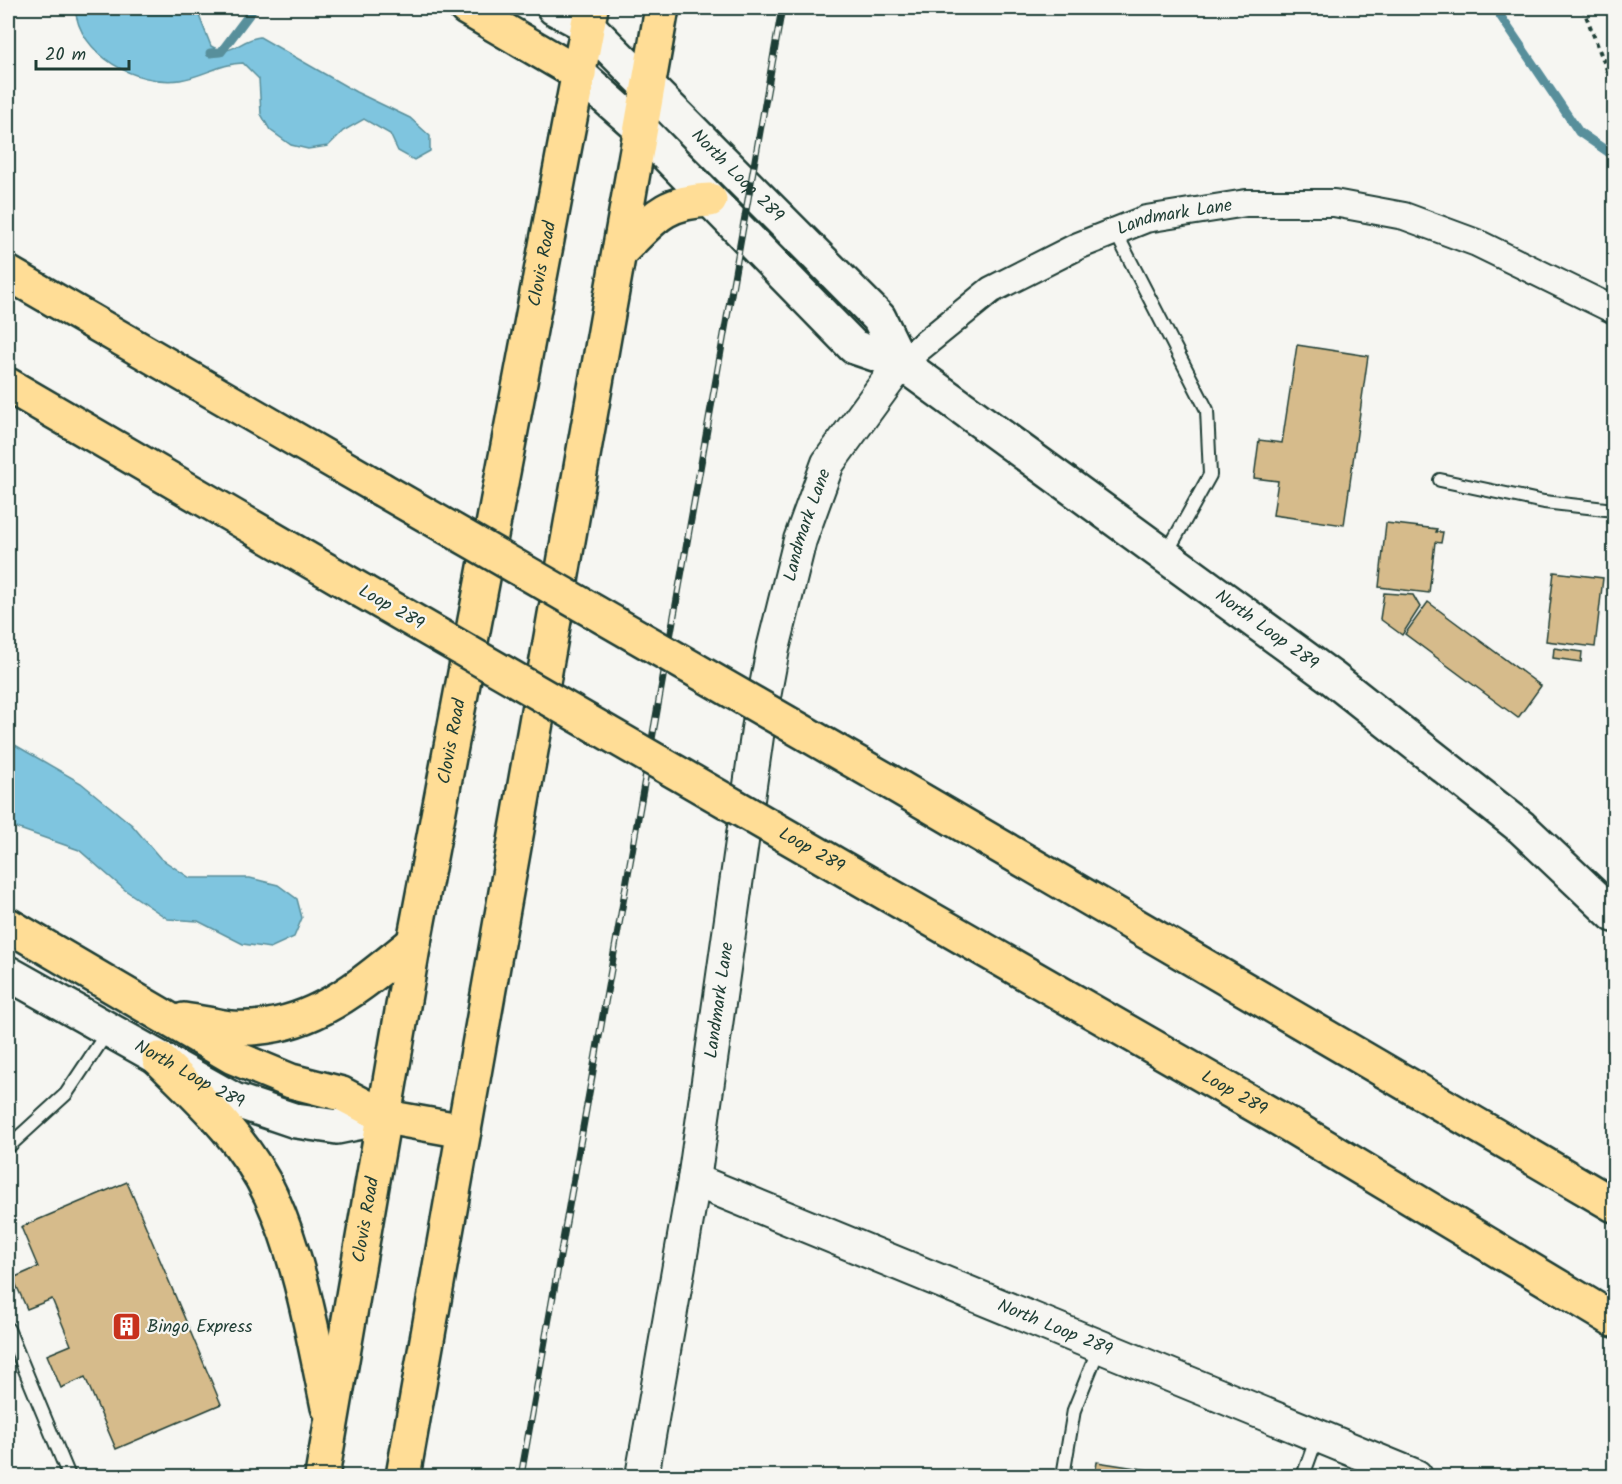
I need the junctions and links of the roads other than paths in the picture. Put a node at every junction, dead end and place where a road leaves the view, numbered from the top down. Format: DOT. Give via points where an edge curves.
graph roads {
  1 [pos="466,8"];
  2 [pos="554,8"];
  3 [pos="662,8"];
  4 [pos="589,17"];
  5 [pos="579,74"];
  6 [pos="648,84"];
  7 [pos="640,128"];
  8 [pos="710,200"];
  9 [pos="1115,231"];
  10 [pos="620,252"];
  11 [pos="8,273"];
  12 [pos="1614,310"];
  13 [pos="901,363"];
  14 [pos="8,385"];
  15 [pos="1440,480"];
  16 [pos="1614,510"];
  17 [pos="1165,556"];
  18 [pos="1614,915"];
  19 [pos="8,925"];
  20 [pos="414,942"];
  21 [pos="8,973"];
  22 [pos="166,1017"];
  23 [pos="108,1030"];
  24 [pos="159,1059"];
  25 [pos="1409,1083"];
  26 [pos="386,1117"];
  27 [pos="464,1131"];
  28 [pos="8,1147"];
  29 [pos="694,1180"];
  30 [pos="1614,1185"];
  31 [pos="1614,1205"];
  32 [pos="1566,1289"];
  33 [pos="1614,1320"];
  34 [pos="1614,1327"];
  35 [pos="8,1329"];
  36 [pos="1099,1347"];
  37 [pos="331,1421"];
  38 [pos="1317,1436"];
  39 [pos="67,1476"];
  40 [pos="322,1476"];
  41 [pos="403,1476"];
  42 [pos="642,1476"];
  43 [pos="1063,1476"];
  44 [pos="1303,1476"];
  45 [pos="1416,1476"];
  1 -- 5 [label="highway"];
  2 -- 4 [label="main road, North Loop 289"];
  3 -- 6 [label="highway"];
  4 -- 5 [label="highway, Clovis Road"];
  4 -- 6 [label="main road, North Loop 289"];
  5 -- 7 [label="main road, North Loop 289"];
  5 -- 20 [label="highway, Clovis Road"];
  6 -- 7 [label="highway"];
  6 -- 13 [label="main road, North Loop 289" via="879,318"];
  7 -- 8 [label="main road, North Loop 289"];
  7 -- 10 [label="highway"];
  8 -- 10 [label="highway" via="686,201 662,211"];
  8 -- 13 [label="main road, North Loop 289" via="854,347"];
  9 -- 12 [label="street, Landmark Lane" via="1146,219 1246,202 1334,203 1404,216 1477,243"];
  9 -- 13 [label="street, Landmark Lane" via="990,290"];
  9 -- 17 [label="lane" via="1207,410 1210,475"];
  10 -- 27 [label="highway"];
  11 -- 25 [label="highway, bridge"];
  13 -- 17 [label="main road, North Loop 289"];
  13 -- 29 [label="street, Landmark Lane" via="828,463 800,540 758,729"];
  14 -- 32 [label="highway, Loop 289, bridge" via="1281,1120"];
  15 -- 16 [label="lane" via="1545,502"];
  17 -- 18 [label="main road, North Loop 289" via="1331,677 1521,826"];
  19 -- 22 [label="highway"];
  20 -- 22 [label="highway" via="343,999 299,1020 231,1028"];
  20 -- 26 [label="highway, Clovis Road"];
  21 -- 23 [label="main road, North Loop 289"];
  22 -- 26 [label="highway" via="234,1057 291,1081 342,1094"];
  23 -- 24 [label="main road, North Loop 289"];
  23 -- 28 [label="lane" via="66,1094"];
  24 -- 26 [label="main road, North Loop 289" via="234,1100 296,1121 337,1127"];
  24 -- 37 [label="highway" via="215,1113 270,1194 290,1243"];
  25 -- 30 [label="highway"];
  25 -- 31 [label="highway"];
  26 -- 27 [label="highway"];
  26 -- 37 [label="highway, Clovis Road"];
  27 -- 41 [label="highway"];
  29 -- 36 [label="street, North Loop 289"];
  29 -- 42 [label="street, Landmark Lane"];
  32 -- 33 [label="highway, Loop 289"];
  32 -- 34 [label="highway"];
  35 -- 39 [label="lane"];
  36 -- 38 [label="street, North Loop 289"];
  36 -- 43 [label="lane" via="1074,1410"];
  37 -- 40 [label="highway, Clovis Road"];
  38 -- 44 [label="lane"];
  38 -- 45 [label="street, North Loop 289"];
}
